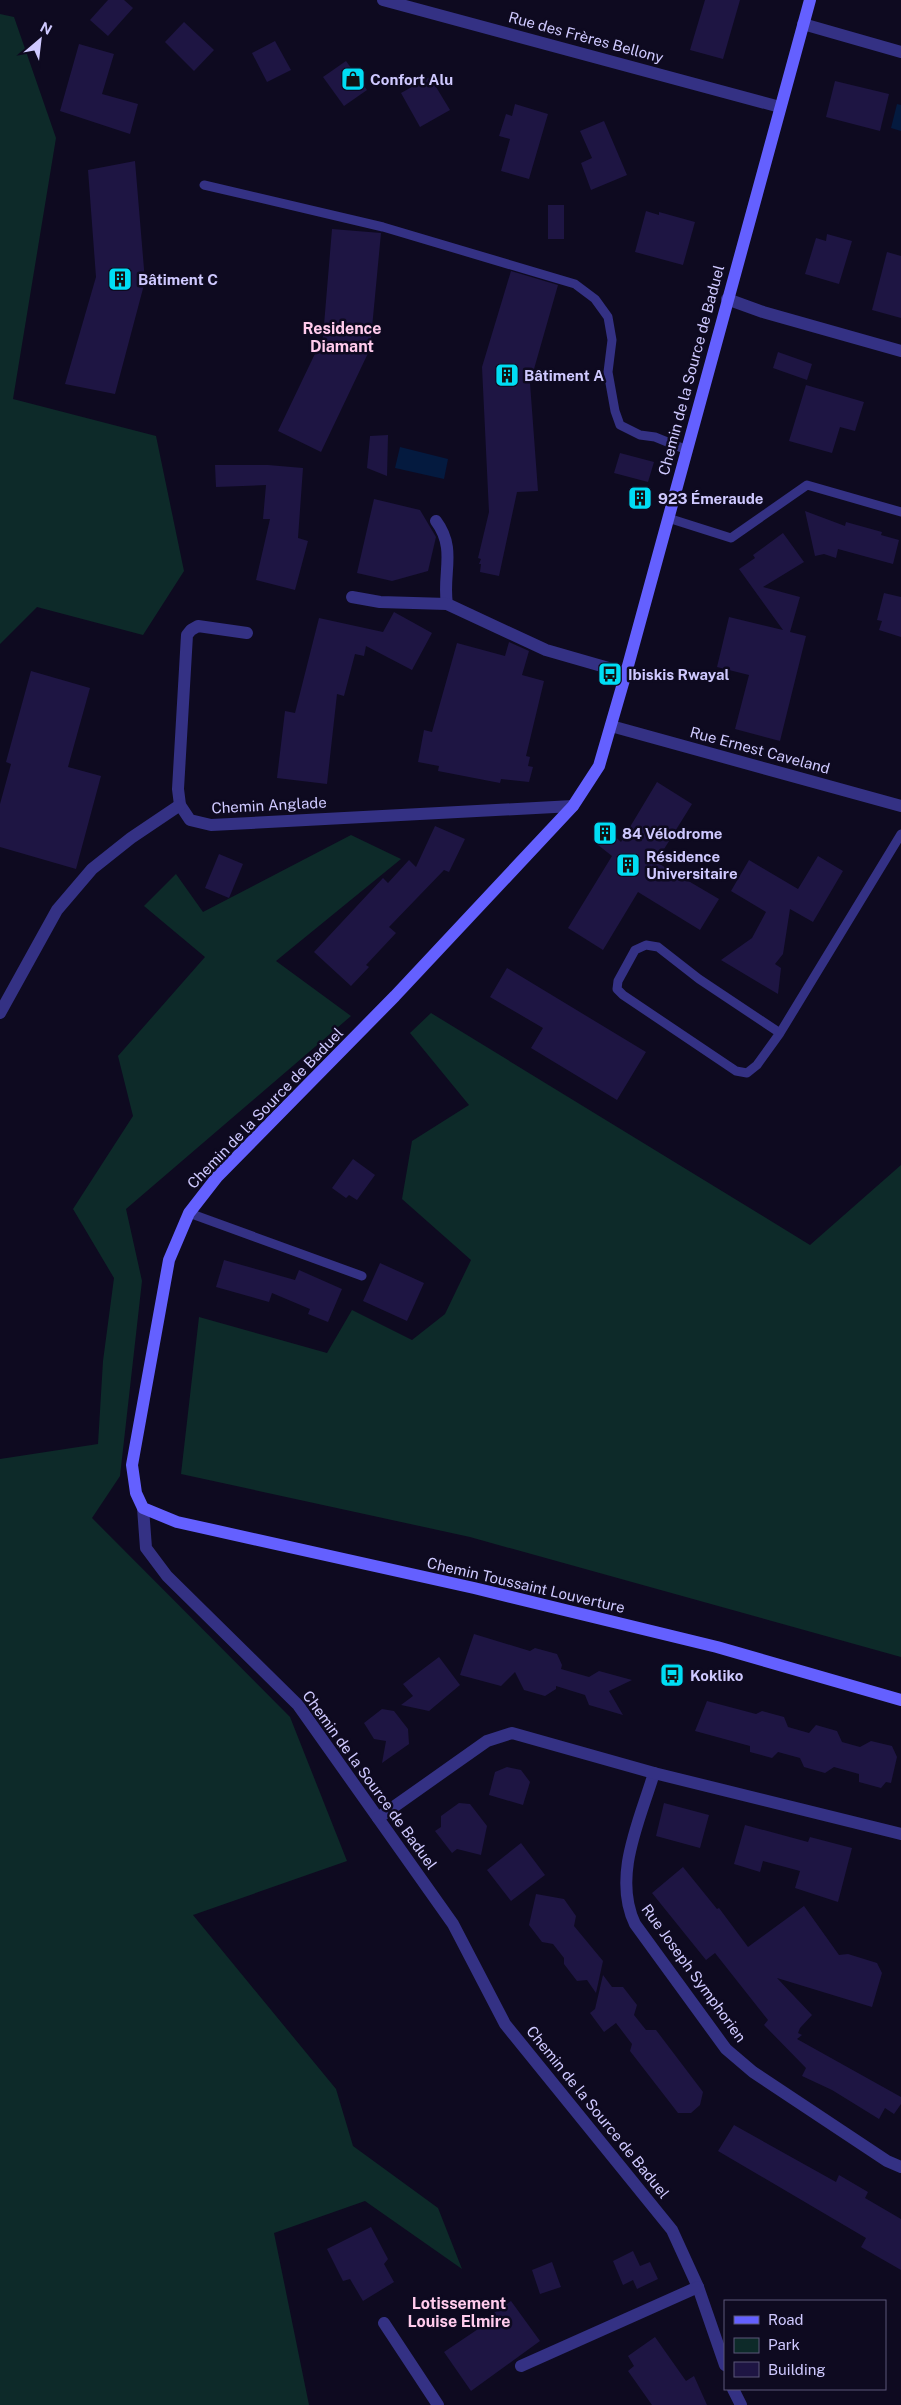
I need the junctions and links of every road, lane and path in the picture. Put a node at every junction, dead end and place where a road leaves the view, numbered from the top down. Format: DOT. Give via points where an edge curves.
graph roads {
  1 [pos="383,0"];
  2 [pos="810,0"];
  3 [pos="803,24"];
  4 [pos="901,52"];
  5 [pos="780,107"];
  6 [pos="204,185"];
  7 [pos="727,299"];
  8 [pos="901,351"];
  9 [pos="687,450"];
  10 [pos="901,512"];
  11 [pos="668,518"];
  12 [pos="436,521"];
  13 [pos="352,596"];
  14 [pos="446,604"];
  15 [pos="247,633"];
  16 [pos="626,673"];
  17 [pos="611,726"];
  18 [pos="180,805"];
  19 [pos="573,806"];
  20 [pos="901,806"];
  21 [pos="901,834"];
  22 [pos="0,1013"];
  23 [pos="780,1033"];
  24 [pos="189,1213"];
  25 [pos="362,1276"];
  26 [pos="143,1508"];
  27 [pos="901,1700"];
  28 [pos="654,1773"];
  29 [pos="378,1818"];
  30 [pos="901,1834"];
  31 [pos="901,2167"];
  32 [pos="698,2287"];
  33 [pos="384,2323"];
  34 [pos="724,2362"];
  35 [pos="521,2366"];
  36 [pos="734,2390"];
  37 [pos="438,2405"];
  38 [pos="741,2405"];
  1 -- 5 [label="street, Rue des Frères Bellony"];
  2 -- 3 [label="street, Chemin de la Source de Baduel"];
  3 -- 4 [label="street"];
  3 -- 5 [label="street, Chemin de la Source de Baduel"];
  5 -- 7 [label="street, Chemin de la Source de Baduel"];
  6 -- 9 [label="lane" via="383,227 575,284 595,299 608,317 612,340 608,372 614,411 620,425"];
  7 -- 8 [label="street"];
  7 -- 9 [label="street, Chemin de la Source de Baduel"];
  9 -- 11 [label="street, Chemin de la Source de Baduel"];
  10 -- 11 [label="lane" via="807,485 731,538"];
  11 -- 16 [label="street, Chemin de la Source de Baduel"];
  12 -- 14 [label="street" via="448,542"];
  13 -- 14 [label="street" via="380,602"];
  14 -- 16 [label="street" via="546,650"];
  15 -- 18 [label="street" via="198,626 187,635 178,789"];
  16 -- 17 [label="street, Chemin de la Source de Baduel"];
  17 -- 19 [label="street, Chemin de la Source de Baduel" via="599,766"];
  17 -- 20 [label="street, Rue Ernest Caveland"];
  18 -- 19 [label="street, Chemin Anglade" via="190,820 212,825"];
  18 -- 22 [label="street" via="92,869 57,910"];
  19 -- 24 [label="street, Chemin de la Source de Baduel" via="395,996 217,1177"];
  21 -- 23 [label="lane"];
  23 -- 23 [label="lane" via="758,1065 747,1072 736,1071 623,996 617,989 618,981 636,950 646,945 658,947 699,979"];
  24 -- 25 [label="lane"];
  24 -- 26 [label="street, Chemin de la Source de Baduel" via="169,1260 132,1465 136,1493"];
  26 -- 27 [label="street, Chemin Toussaint Louverture" via="177,1522 474,1588 717,1647"];
  26 -- 29 [label="street, Chemin de la Source de Baduel" via="146,1548 167,1576 298,1706"];
  28 -- 29 [label="street" via="512,1733 487,1741"];
  28 -- 30 [label="street"];
  28 -- 31 [label="street, Rue Joseph Symphorien" via="628,1857 624,1893 635,1924 726,2049 784,2093"];
  29 -- 32 [label="street, Chemin de la Source de Baduel" via="453,1924 505,2024 672,2230"];
  32 -- 34 [label="street, Chemin de la Source de Baduel"];
  32 -- 35 [label="street"];
  33 -- 37 [label="street"];
  36 -- 38 [label="street"];
}
